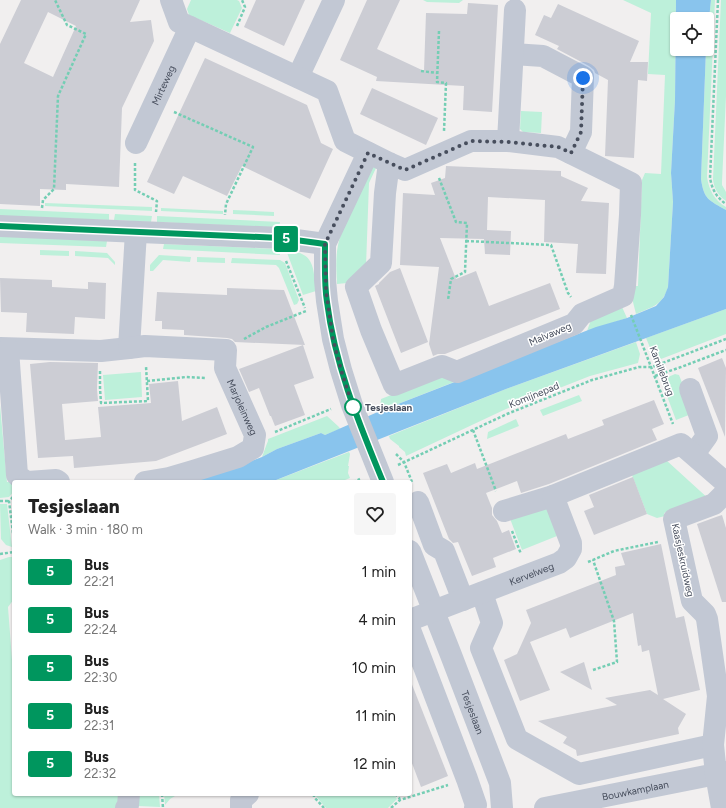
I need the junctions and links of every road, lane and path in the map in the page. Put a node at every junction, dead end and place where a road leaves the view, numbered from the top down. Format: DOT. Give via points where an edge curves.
graph roads {
  1 [pos="55,0"];
  2 [pos="171,0"];
  3 [pos="242,0"];
  4 [pos="334,0"];
  5 [pos="718,0"];
  6 [pos="515,10"];
  7 [pos="190,27"];
  8 [pos="439,31"];
  9 [pos="228,44"];
  10 [pos="514,54"];
  11 [pos="421,71"];
  12 [pos="437,73"];
  13 [pos="298,77"];
  14 [pos="154,103"];
  15 [pos="508,142"];
  16 [pos="136,143"];
  17 [pos="452,149"];
  18 [pos="368,153"];
  19 [pos="571,153"];
  20 [pos="431,158"];
  21 [pos="389,163"];
  22 [pos="726,204"];
  23 [pos="35,208"];
  24 [pos="232,216"];
  25 [pos="0,226"];
  26 [pos="144,232"];
  27 [pos="281,238"];
  28 [pos="466,241"];
  29 [pos="325,244"];
  30 [pos="448,300"];
  31 [pos="306,311"];
  32 [pos="630,312"];
  33 [pos="582,314"];
  34 [pos="308,317"];
  35 [pos="726,339"];
  36 [pos="137,347"];
  37 [pos="4,349"];
  38 [pos="226,350"];
  39 [pos="726,350"];
  40 [pos="101,351"];
  41 [pos="652,367"];
  42 [pos="655,376"];
  43 [pos="229,379"];
  44 [pos="147,382"];
  45 [pos="690,389"];
  46 [pos="352,404"];
  47 [pos="473,430"];
  48 [pos="254,440"];
  49 [pos="688,449"];
  50 [pos="394,452"];
  51 [pos="404,462"];
  52 [pos="381,477"];
  53 [pos="24,480"];
  54 [pos="157,480"];
  55 [pos="364,480"];
  56 [pos="411,480"];
  57 [pos="412,482"];
  58 [pos="726,483"];
  59 [pos="726,492"];
  60 [pos="553,496"];
  61 [pos="12,497"];
  62 [pos="0,501"];
  63 [pos="9,501"];
  64 [pos="418,502"];
  65 [pos="504,511"];
  66 [pos="12,525"];
  67 [pos="678,538"];
  68 [pos="12,552"];
  69 [pos="568,553"];
  70 [pos="0,554"];
  71 [pos="412,556"];
  72 [pos="593,560"];
  73 [pos="530,575"];
  74 [pos="472,596"];
  75 [pos="434,610"];
  76 [pos="412,619"];
  77 [pos="412,635"];
  78 [pos="593,670"];
  79 [pos="713,745"];
  80 [pos="721,773"];
  81 [pos="467,779"];
  82 [pos="162,796"];
  83 [pos="246,796"];
  84 [pos="314,796"];
  85 [pos="397,796"];
  86 [pos="400,800"];
  87 [pos="476,806"];
  88 [pos="163,808"];
  89 [pos="241,808"];
  90 [pos="324,808"];
  91 [pos="391,808"];
  92 [pos="502,808"];
  93 [pos="545,808"];
  94 [pos="722,808"];
  1 -- 23 [label="path" via="66,25 86,34 58,96 54,189 43,200 42,208"];
  2 -- 7 [label="street" via="179,22"];
  3 -- 9 [label="path" via="245,7"];
  4 -- 13 [label="street"];
  5 -- 22 [label="path" via="710,178 713,190"];
  6 -- 10 [label="street"];
  7 -- 9 [label="street"];
  7 -- 14 [label="street, Mirteweg"];
  8 -- 12 [label="path"];
  9 -- 13 [label="street"];
  10 -- 15 [label="street"];
  10 -- 19 [label="street" via="543,56 583,78 581,132"];
  11 -- 12 [label="path"];
  12 -- 17 [label="path" via="437,82 446,83 444,132"];
  13 -- 18 [label="street" via="327,91 345,141"];
  14 -- 16 [label="street, Mirteweg"];
  14 -- 24 [label="path" via="253,147 226,204 225,216"];
  15 -- 17 [label="street, Malvaweg" via="471,141"];
  15 -- 19 [label="street, Malvaweg" via="558,147"];
  16 -- 26 [label="path" via="135,190 157,200"];
  17 -- 20 [label="street, Malvaweg"];
  18 -- 21 [label="street, Malvaweg"];
  18 -- 29 [label="street"];
  19 -- 33 [label="street, Malvaweg" via="631,183 626,286 623,296"];
  20 -- 21 [label="street, Malvaweg" via="405,170"];
  20 -- 28 [label="path" via="456,222 467,223"];
  21 -- 33 [label="street, Malvaweg" via="381,263 356,287 394,385 442,366 457,372 574,324"];
  25 -- 26 [label="street"];
  26 -- 27 [label="street"];
  26 -- 36 [label="street"];
  27 -- 29 [label="street"];
  27 -- 31 [label="path" via="285,258"];
  28 -- 30 [label="path" via="465,272 451,279"];
  28 -- 33 [label="path" via="551,245 568,293"];
  29 -- 46 [label="street" via="327,301 332,332"];
  31 -- 34 [label="path"];
  31 -- 38 [label="path" via="266,327"];
  32 -- 41 [label="path, Kamillebrug"];
  35 -- 41 [label="path, Komijnepad"];
  36 -- 38 [label="street"];
  36 -- 40 [label="street"];
  36 -- 44 [label="path"];
  37 -- 40 [label="street"];
  37 -- 53 [label="street" via="17,475"];
  38 -- 43 [label="street, Marjoleinweg" via="224,368"];
  39 -- 42 [label="path"];
  40 -- 44 [label="path" via="102,403 148,401"];
  41 -- 42 [label="path, Kamillebrug"];
  41 -- 47 [label="path, Komijnepad" via="639,367 592,380"];
  42 -- 49 [label="path, Kamillebrug"];
  43 -- 44 [label="path" via="186,377"];
  43 -- 48 [label="street, Marjoleinweg" via="255,436"];
  45 -- 49 [label="street" via="707,436"];
  46 -- 48 [label="path" via="334,408"];
  46 -- 52 [label="street"];
  47 -- 51 [label="path, Komijnepad"];
  47 -- 65 [label="path"];
  48 -- 54 [label="street, Marjoleinweg" via="253,448 238,457"];
  49 -- 58 [label="street"];
  49 -- 60 [label="street"];
  50 -- 51 [label="path"];
  51 -- 52 [label="path, Komijnepad"];
  51 -- 56 [label="path"];
  52 -- 55 [label="path, Komijnepad"];
  57 -- 64 [label="path"];
  59 -- 67 [label="street, Kaasjeskruidweg" via="714,504 674,519"];
  60 -- 65 [label="street"];
  60 -- 69 [label="street" via="571,543"];
  61 -- 63 [label="path"];
  62 -- 63 [label="path"];
  63 -- 66 [label="path"];
  64 -- 74 [label="street" via="434,545 444,551"];
  65 -- 73 [label="path"];
  67 -- 72 [label="path" via="614,551"];
  67 -- 79 [label="street, Kaasjeskruidweg" via="692,602 705,614 718,696"];
  68 -- 70 [label="path"];
  69 -- 72 [label="path" via="586,563"];
  69 -- 73 [label="street, Kervelweg" via="560,563"];
  71 -- 75 [label="street, Tesjeslaan"];
  72 -- 78 [label="path" via="614,621 617,662"];
  73 -- 74 [label="street, Kervelweg"];
  74 -- 75 [label="street, Kervelweg"];
  74 -- 79 [label="street" via="492,623 480,648 517,739 579,774"];
  75 -- 76 [label="street, Kervelweg"];
  75 -- 92 [label="street, Tesjeslaan" via="500,783"];
  77 -- 81 [label="street"];
  79 -- 80 [label="street, Kaasjeskruidweg"];
  80 -- 93 [label="street, Bouwkamplaan"];
  80 -- 94 [label="street, Kaasjeskruidweg"];
  81 -- 86 [label="path"];
  81 -- 87 [label="street"];
  82 -- 88 [label="path"];
  83 -- 89 [label="street" via="241,800"];
  84 -- 90 [label="path"];
  85 -- 86 [label="path"];
  86 -- 91 [label="path"];
}
